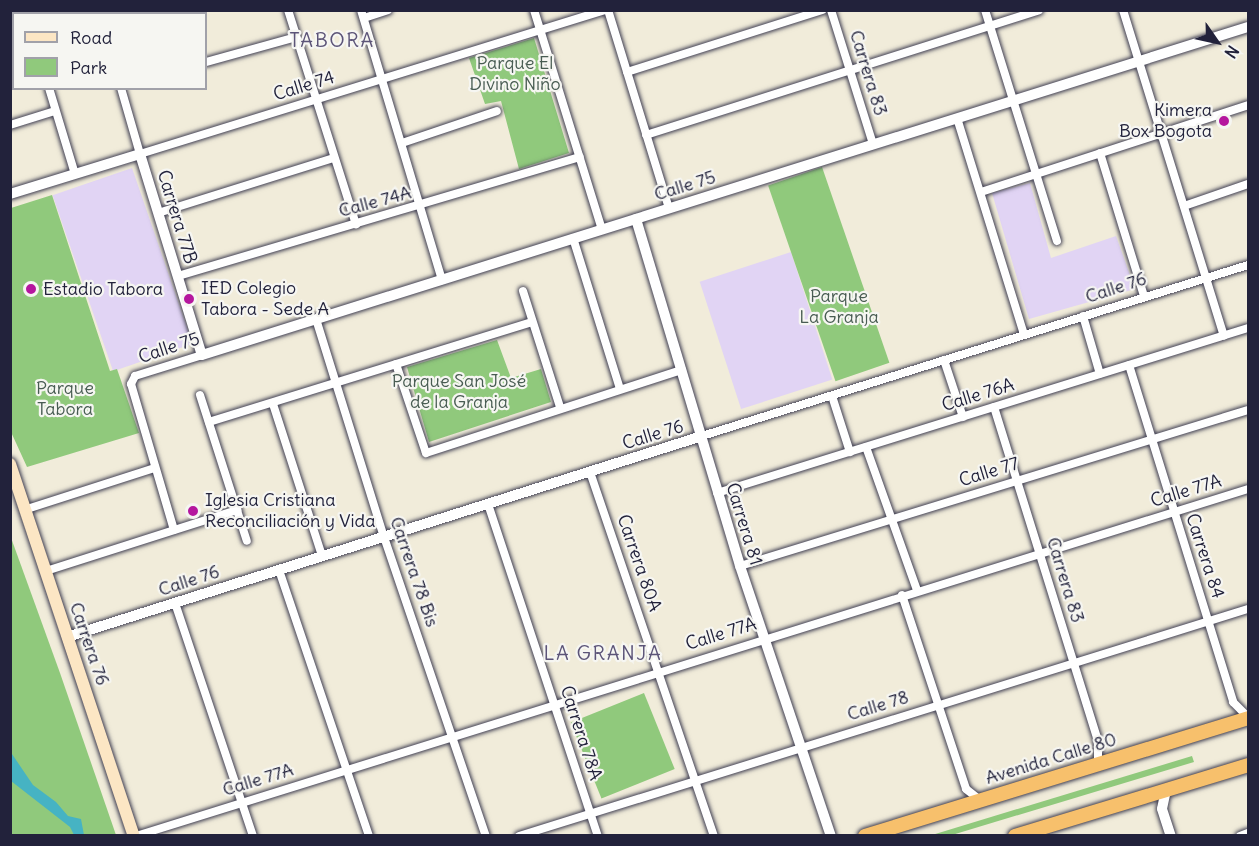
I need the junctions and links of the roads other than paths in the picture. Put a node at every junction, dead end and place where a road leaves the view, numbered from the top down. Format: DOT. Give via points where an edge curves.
graph roads {
  1 [pos="288,10"];
  2 [pos="388,10"];
  3 [pos="534,10"];
  4 [pos="607,10"];
  5 [pos="822,10"];
  6 [pos="831,10"];
  7 [pos="985,10"];
  8 [pos="1039,10"];
  9 [pos="1123,10"];
  10 [pos="362,14"];
  11 [pos="990,26"];
  12 [pos="1248,27"];
  13 [pos="541,31"];
  14 [pos="296,37"];
  15 [pos="1139,61"];
  16 [pos="207,62"];
  17 [pos="850,71"];
  18 [pos="627,72"];
  19 [pos="382,80"];
  20 [pos="50,90"];
  21 [pos="122,90"];
  22 [pos="317,100"];
  23 [pos="1012,101"];
  24 [pos="1248,105"];
  25 [pos="56,111"];
  26 [pos="497,111"];
  27 [pos="957,118"];
  28 [pos="10,125"];
  29 [pos="1161,133"];
  30 [pos="646,135"];
  31 [pos="402,143"];
  32 [pos="873,144"];
  33 [pos="1100,153"];
  34 [pos="140,154"];
  35 [pos="580,157"];
  36 [pos="334,158"];
  37 [pos="75,174"];
  38 [pos="1036,174"];
  39 [pos="1248,184"];
  40 [pos="981,192"];
  41 [pos="10,194"];
  42 [pos="421,206"];
  43 [pos="1184,206"];
  44 [pos="669,208"];
  45 [pos="158,213"];
  46 [pos="636,219"];
  47 [pos="356,224"];
  48 [pos="602,229"];
  49 [pos="573,238"];
  50 [pos="1057,241"];
  51 [pos="1248,265"];
  52 [pos="177,276"];
  53 [pos="1206,278"];
  54 [pos="442,280"];
  55 [pos="523,291"];
  56 [pos="1144,296"];
  57 [pos="1083,316"];
  58 [pos="316,319"];
  59 [pos="532,322"];
  60 [pos="1248,328"];
  61 [pos="1024,335"];
  62 [pos="1224,336"];
  63 [pos="201,355"];
  64 [pos="944,360"];
  65 [pos="396,364"];
  66 [pos="1129,365"];
  67 [pos="682,370"];
  68 [pos="1100,374"];
  69 [pos="335,385"];
  70 [pos="620,389"];
  71 [pos="200,395"];
  72 [pos="832,396"];
  73 [pos="273,404"];
  74 [pos="560,407"];
  75 [pos="994,407"];
  76 [pos="1248,410"];
  77 [pos="963,417"];
  78 [pos="209,422"];
  79 [pos="702,436"];
  80 [pos="1150,440"];
  81 [pos="866,447"];
  82 [pos="850,452"];
  83 [pos="10,464"];
  84 [pos="155,468"];
  85 [pos="590,472"];
  86 [pos="1017,481"];
  87 [pos="1248,489"];
  88 [pos="717,493"];
  89 [pos="488,504"];
  90 [pos="27,509"];
  91 [pos="237,510"];
  92 [pos="1174,513"];
  93 [pos="892,519"];
  94 [pos="174,530"];
  95 [pos="384,537"];
  96 [pos="247,541"];
  97 [pos="1040,554"];
  98 [pos="322,556"];
  99 [pos="740,566"];
  100 [pos="279,570"];
  101 [pos="46,571"];
  102 [pos="917,590"];
  103 [pos="902,595"];
  104 [pos="175,603"];
  105 [pos="1248,609"];
  106 [pos="1209,622"];
  107 [pos="67,637"];
  108 [pos="763,638"];
  109 [pos="1074,663"];
  110 [pos="657,671"];
  111 [pos="555,705"];
  112 [pos="938,705"];
  113 [pos="1248,717"];
  114 [pos="452,735"];
  115 [pos="801,747"];
  116 [pos="1098,764"];
  117 [pos="1248,765"];
  118 [pos="346,769"];
  119 [pos="694,780"];
  120 [pos="1166,790"];
  121 [pos="979,799"];
  122 [pos="242,802"];
  123 [pos="590,813"];
  124 [pos="1045,831"];
  125 [pos="1248,833"];
  126 [pos="135,836"];
  127 [pos="253,836"];
  128 [pos="369,836"];
  129 [pos="486,836"];
  130 [pos="519,836"];
  131 [pos="598,836"];
  132 [pos="714,836"];
  133 [pos="831,836"];
  134 [pos="865,836"];
  135 [pos="1015,836"];
  136 [pos="1171,836"];
  137 [pos="1240,836"];
  1 -- 14 [label="street"];
  2 -- 10 [label="street"];
  3 -- 13 [label="street"];
  4 -- 13 [label="street, Calle 74"];
  4 -- 18 [label="street"];
  5 -- 18 [label="street"];
  6 -- 17 [label="street, Carrera 83"];
  7 -- 11 [label="street"];
  8 -- 11 [label="street"];
  9 -- 15 [label="street"];
  10 -- 19 [label="street"];
  11 -- 17 [label="street"];
  11 -- 23 [label="street"];
  12 -- 15 [label="street, Calle 75"];
  13 -- 19 [label="street, Calle 74"];
  13 -- 35 [label="street"];
  14 -- 16 [label="street"];
  14 -- 22 [label="street"];
  15 -- 23 [label="street, Calle 75"];
  15 -- 29 [label="street"];
  17 -- 30 [label="street"];
  17 -- 32 [label="street, Carrera 83"];
  18 -- 30 [label="street"];
  19 -- 22 [label="street, Calle 74"];
  19 -- 31 [label="street"];
  20 -- 25 [label="street"];
  21 -- 34 [label="street, Carrera 77B"];
  22 -- 34 [label="street, Calle 74"];
  22 -- 36 [label="street"];
  23 -- 27 [label="street, Calle 75"];
  23 -- 38 [label="street"];
  24 -- 29 [label="street"];
  25 -- 28 [label="street"];
  25 -- 37 [label="street"];
  26 -- 31 [label="street"];
  27 -- 32 [label="street, Calle 75"];
  27 -- 40 [label="street"];
  29 -- 33 [label="street"];
  29 -- 43 [label="street"];
  30 -- 44 [label="street"];
  31 -- 42 [label="street"];
  32 -- 44 [label="street, Calle 75"];
  33 -- 38 [label="street"];
  33 -- 56 [label="street"];
  34 -- 37 [label="street, Calle 74"];
  34 -- 45 [label="street, Carrera 77B"];
  35 -- 42 [label="street, Calle 74A"];
  35 -- 48 [label="street"];
  36 -- 45 [label="street"];
  36 -- 47 [label="street"];
  37 -- 41 [label="street, Calle 74"];
  38 -- 40 [label="street"];
  38 -- 50 [label="street"];
  39 -- 43 [label="street"];
  40 -- 61 [label="street"];
  42 -- 47 [label="street, Calle 74A"];
  42 -- 54 [label="street"];
  43 -- 53 [label="street"];
  44 -- 46 [label="street, Calle 75"];
  45 -- 52 [label="street, Carrera 77B"];
  46 -- 48 [label="street, Calle 75"];
  46 -- 67 [label="street, Carrera 81"];
  47 -- 52 [label="street, Calle 74A"];
  48 -- 49 [label="street, Calle 75"];
  49 -- 54 [label="street, Calle 75"];
  49 -- 70 [label="street"];
  51 -- 53 [label="street, Calle 76"];
  52 -- 63 [label="street, Carrera 77B"];
  53 -- 56 [label="street, Calle 76"];
  53 -- 62 [label="street"];
  54 -- 58 [label="street, Calle 75"];
  55 -- 59 [label="street"];
  56 -- 57 [label="street, Calle 76"];
  57 -- 61 [label="street, Calle 76"];
  57 -- 68 [label="street"];
  58 -- 63 [label="street, Calle 75"];
  58 -- 69 [label="street, Carrera 78 Bis"];
  59 -- 65 [label="street"];
  59 -- 74 [label="street"];
  60 -- 62 [label="street, Calle 76A"];
  61 -- 64 [label="street, Calle 76"];
  62 -- 66 [label="street, Calle 76A"];
  63 -- 84 [label="street, Calle 75" via="132,380"];
  64 -- 72 [label="street, Calle 76"];
  64 -- 77 [label="street"];
  65 -- 69 [label="street"];
  65 -- 74 [label="street" via="426,453"];
  66 -- 68 [label="street, Calle 76A"];
  66 -- 80 [label="street, Carrera 84"];
  67 -- 70 [label="street"];
  67 -- 79 [label="street, Carrera 81"];
  68 -- 75 [label="street, Calle 76A"];
  69 -- 73 [label="street"];
  69 -- 95 [label="street, Carrera 78 Bis"];
  70 -- 74 [label="street"];
  71 -- 78 [label="street"];
  72 -- 79 [label="street, Calle 76"];
  72 -- 82 [label="street"];
  73 -- 78 [label="street"];
  73 -- 98 [label="street"];
  75 -- 77 [label="street, Calle 76A"];
  75 -- 86 [label="street, Carrera 83"];
  76 -- 80 [label="street, Calle 77"];
  77 -- 81 [label="street, Calle 76A"];
  78 -- 91 [label="street"];
  79 -- 85 [label="street, Calle 76"];
  79 -- 88 [label="street, Carrera 81"];
  80 -- 86 [label="street, Calle 77"];
  80 -- 92 [label="street, Carrera 84"];
  81 -- 82 [label="street, Calle 76A"];
  81 -- 93 [label="street"];
  82 -- 88 [label="street, Calle 76A"];
  83 -- 90 [label="main road, Carrera 76"];
  84 -- 90 [label="street"];
  84 -- 94 [label="street"];
  85 -- 89 [label="street, Calle 76"];
  85 -- 110 [label="street, Carrera 80A"];
  86 -- 93 [label="street, Calle 77"];
  86 -- 97 [label="street, Carrera 83"];
  87 -- 92 [label="street, Calle 77A"];
  88 -- 99 [label="street, Carrera 81"];
  89 -- 95 [label="street, Calle 76"];
  89 -- 111 [label="street, Carrera 78A"];
  90 -- 101 [label="main road, Carrera 76"];
  91 -- 94 [label="street"];
  91 -- 96 [label="street"];
  92 -- 97 [label="street, Calle 77A"];
  92 -- 106 [label="street, Carrera 84"];
  93 -- 99 [label="street, Calle 77"];
  93 -- 102 [label="street"];
  94 -- 101 [label="street"];
  95 -- 98 [label="street, Calle 76"];
  95 -- 114 [label="street, Carrera 78 Bis"];
  97 -- 102 [label="street, Calle 77A"];
  97 -- 109 [label="street, Carrera 83"];
  98 -- 100 [label="street, Calle 76"];
  99 -- 108 [label="street, Carrera 81"];
  100 -- 104 [label="street, Calle 76"];
  100 -- 118 [label="street"];
  101 -- 107 [label="main road, Carrera 76"];
  102 -- 103 [label="street, Calle 77A"];
  103 -- 108 [label="street, Calle 77A"];
  103 -- 112 [label="street"];
  104 -- 107 [label="street, Calle 76"];
  104 -- 122 [label="street"];
  105 -- 106 [label="street, Calle 78"];
  106 -- 109 [label="street, Calle 78"];
  106 -- 113 [label="street, Carrera 84" via="1233,702"];
  107 -- 126 [label="main road, Carrera 76"];
  108 -- 110 [label="street, Calle 77A"];
  108 -- 115 [label="street, Carrera 81"];
  109 -- 112 [label="street, Calle 78"];
  109 -- 116 [label="street, Carrera 83" via="1098,740"];
  110 -- 111 [label="street, Calle 77A"];
  110 -- 119 [label="street, Carrera 80A"];
  111 -- 114 [label="street, Calle 77A"];
  111 -- 123 [label="street, Carrera 78A"];
  112 -- 115 [label="street, Calle 78"];
  112 -- 121 [label="street" via="966,789"];
  113 -- 116 [label="highway, Avenida Calle 80"];
  114 -- 118 [label="street, Calle 77A"];
  114 -- 129 [label="street, Carrera 78 Bis"];
  115 -- 119 [label="street, Calle 78"];
  115 -- 133 [label="street, Carrera 81"];
  116 -- 121 [label="highway, Avenida Calle 80"];
  117 -- 120 [label="highway"];
  118 -- 122 [label="street, Calle 77A"];
  118 -- 128 [label="street"];
  119 -- 123 [label="street, Calle 78"];
  119 -- 132 [label="street, Carrera 80A"];
  120 -- 124 [label="highway"];
  120 -- 136 [label="street" via="1162,809"];
  121 -- 134 [label="highway, Avenida Calle 80"];
  122 -- 126 [label="street, Calle 77A"];
  122 -- 127 [label="street"];
  123 -- 130 [label="street, Calle 78"];
  123 -- 131 [label="street, Carrera 78A"];
  124 -- 135 [label="highway"];
  125 -- 137 [label="street"];
}
